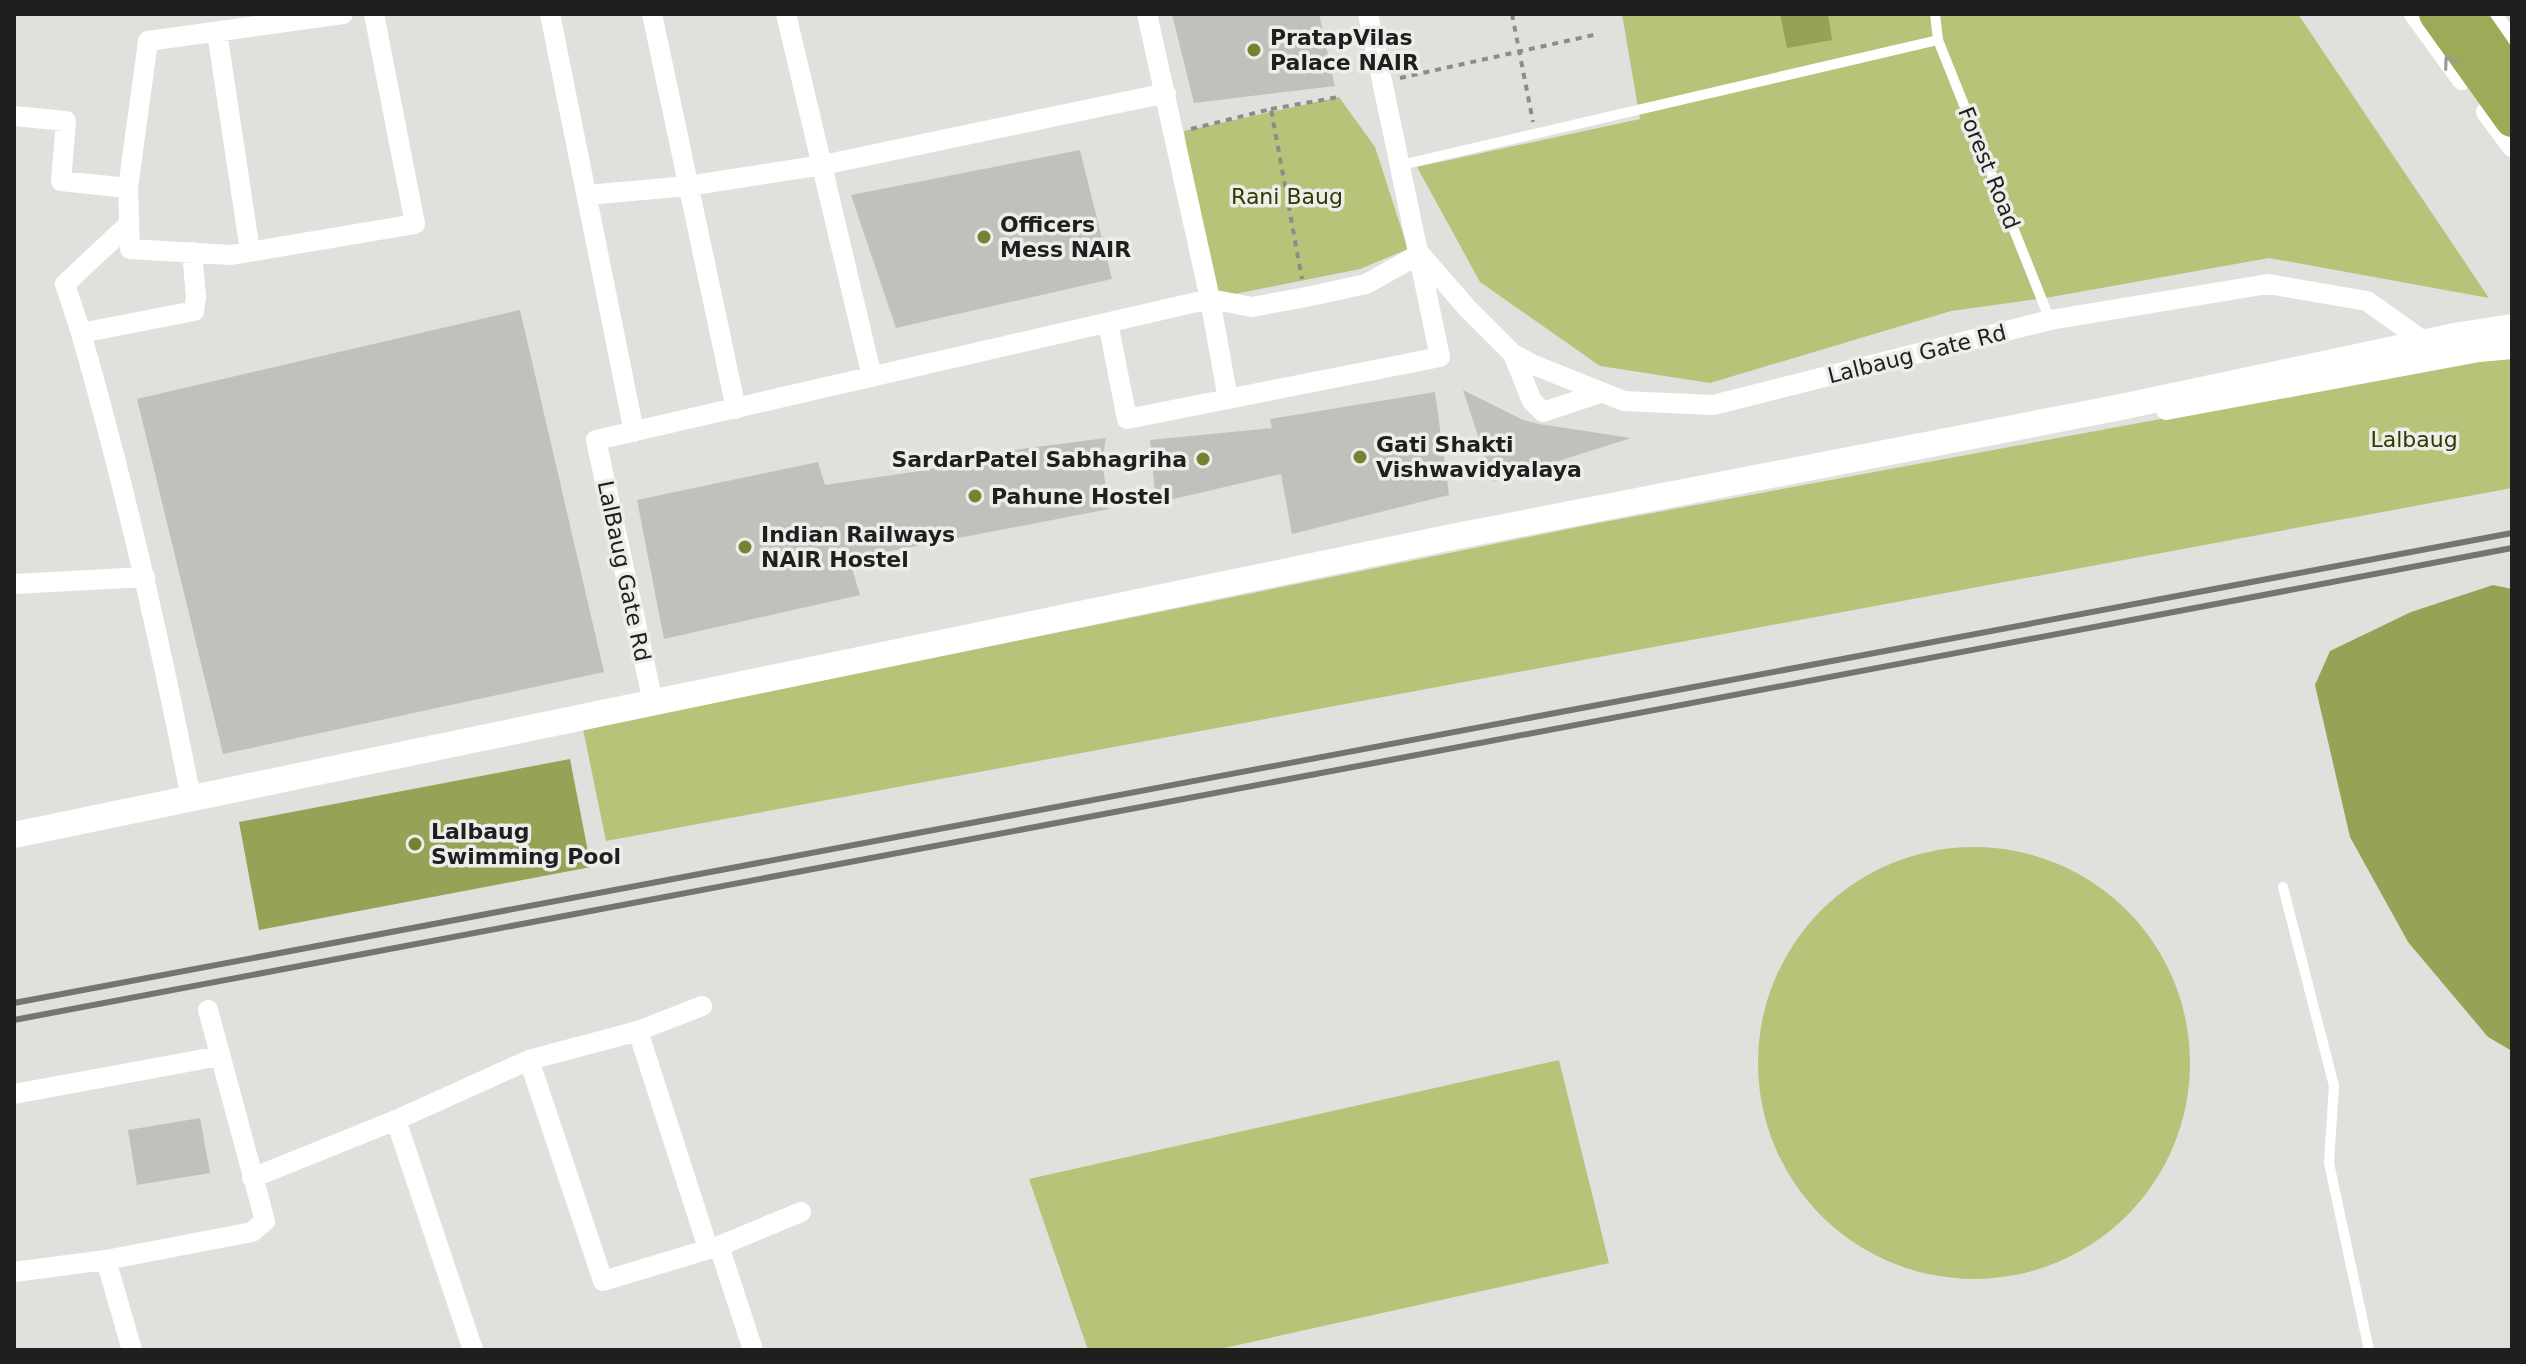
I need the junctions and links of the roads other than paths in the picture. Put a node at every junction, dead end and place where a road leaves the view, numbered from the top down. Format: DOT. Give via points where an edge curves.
graph roads {
  1 [pos="343,14"];
  2 [pos="374,14"];
  3 [pos="550,14"];
  4 [pos="652,14"];
  5 [pos="786,14"];
  6 [pos="1147,14"];
  7 [pos="1368,14"];
  8 [pos="1935,14"];
  9 [pos="2414,14"];
  10 [pos="2436,14"];
  11 [pos="2468,14"];
  12 [pos="2491,14"];
  13 [pos="217,32"];
  14 [pos="2511,38"];
  15 [pos="1938,40"];
  16 [pos="2512,77"];
  17 [pos="1166,93"];
  18 [pos="14,116"];
  19 [pos="2512,120"];
  20 [pos="2512,147"];
  21 [pos="823,165"];
  22 [pos="1401,165"];
  23 [pos="688,186"];
  24 [pos="128,188"];
  25 [pos="587,195"];
  26 [pos="129,224"];
  27 [pos="250,251"];
  28 [pos="192,252"];
  29 [pos="1420,254"];
  30 [pos="1210,299"];
  31 [pos="2050,320"];
  32 [pos="1108,323"];
  33 [pos="2512,327"];
  34 [pos="81,333"];
  35 [pos="2512,337"];
  36 [pos="2502,350"];
  37 [pos="1513,354"];
  38 [pos="2447,358"];
  39 [pos="872,377"];
  40 [pos="1600,393"];
  41 [pos="1228,399"];
  42 [pos="736,409"];
  43 [pos="634,432"];
  44 [pos="1452,537"];
  45 [pos="145,577"];
  46 [pos="14,584"];
  47 [pos="653,702"];
  48 [pos="191,798"];
  49 [pos="14,835"];
  50 [pos="2283,887"];
  51 [pos="702,1006"];
  52 [pos="208,1010"];
  53 [pos="638,1031"];
  54 [pos="220,1056"];
  55 [pos="529,1060"];
  56 [pos="14,1094"];
  57 [pos="396,1120"];
  58 [pos="252,1178"];
  59 [pos="801,1212"];
  60 [pos="713,1247"];
  61 [pos="106,1260"];
  62 [pos="14,1272"];
  63 [pos="132,1350"];
  64 [pos="473,1350"];
  65 [pos="753,1350"];
  66 [pos="2369,1350"];
  1 -- 13 [label="street"];
  2 -- 27 [label="street" via="415,224"];
  3 -- 25 [label="street"];
  4 -- 23 [label="street"];
  5 -- 21 [label="street"];
  6 -- 17 [label="street"];
  7 -- 22 [label="street"];
  8 -- 15 [label="lane, Forest Road"];
  20 -- 9 [label="street, one-way"];
  10 -- 19 [label="highway"];
  11 -- 16 [label="highway"];
  12 -- 14 [label="street"];
  13 -- 24 [label="street" via="148,41"];
  13 -- 27 [label="street"];
  15 -- 22 [label="lane"];
  15 -- 31 [label="lane, Forest Road"];
  17 -- 21 [label="street"];
  17 -- 30 [label="street"];
  18 -- 24 [label="street" via="66,121 61,181"];
  21 -- 23 [label="street"];
  21 -- 39 [label="street"];
  22 -- 29 [label="street"];
  23 -- 25 [label="street"];
  23 -- 42 [label="street"];
  24 -- 26 [label="street"];
  25 -- 43 [label="street"];
  26 -- 28 [label="street" via="130,249"];
  26 -- 34 [label="street" via="65,284"];
  27 -- 28 [label="street"];
  28 -- 34 [label="street" via="194,311"];
  29 -- 30 [label="street" via="1366,284 1306,297 1252,307"];
  29 -- 37 [label="street, Lalbaug Gate Rd"];
  29 -- 41 [label="street" via="1440,357"];
  30 -- 32 [label="street"];
  30 -- 41 [label="street"];
  31 -- 38 [label="street, Lalbaug Gate Rd" via="2268,284 2367,301"];
  31 -- 40 [label="street, Lalbaug Gate Rd" via="1713,405 1624,401"];
  32 -- 39 [label="street"];
  32 -- 41 [label="street" via="1127,419"];
  33 -- 44 [label="street"];
  34 -- 45 [label="street"];
  35 -- 36 [label="lane"];
  36 -- 38 [label="street"];
  37 -- 40 [label="street, Lalbaug Gate Rd"];
  37 -- 40 [label="street" via="1532,401 1543,412"];
  38 -- 44 [label="street" via="1487,538"];
  39 -- 42 [label="street"];
  42 -- 43 [label="street"];
  43 -- 47 [label="street, LalBaug Gate Rd" via="596,440"];
  44 -- 47 [label="street"];
  45 -- 46 [label="street"];
  45 -- 48 [label="street"];
  47 -- 48 [label="street"];
  48 -- 49 [label="street"];
  50 -- 66 [label="lane" via="2334,1086 2329,1163"];
  51 -- 53 [label="street"];
  52 -- 54 [label="street"];
  53 -- 55 [label="street"];
  53 -- 60 [label="street"];
  54 -- 56 [label="street"];
  54 -- 58 [label="street"];
  55 -- 57 [label="street"];
  55 -- 60 [label="street" via="603,1281"];
  57 -- 58 [label="street"];
  57 -- 64 [label="street"];
  58 -- 61 [label="street" via="265,1221 252,1232"];
  59 -- 60 [label="street"];
  60 -- 65 [label="street"];
  61 -- 62 [label="street"];
  61 -- 63 [label="street"];
}
